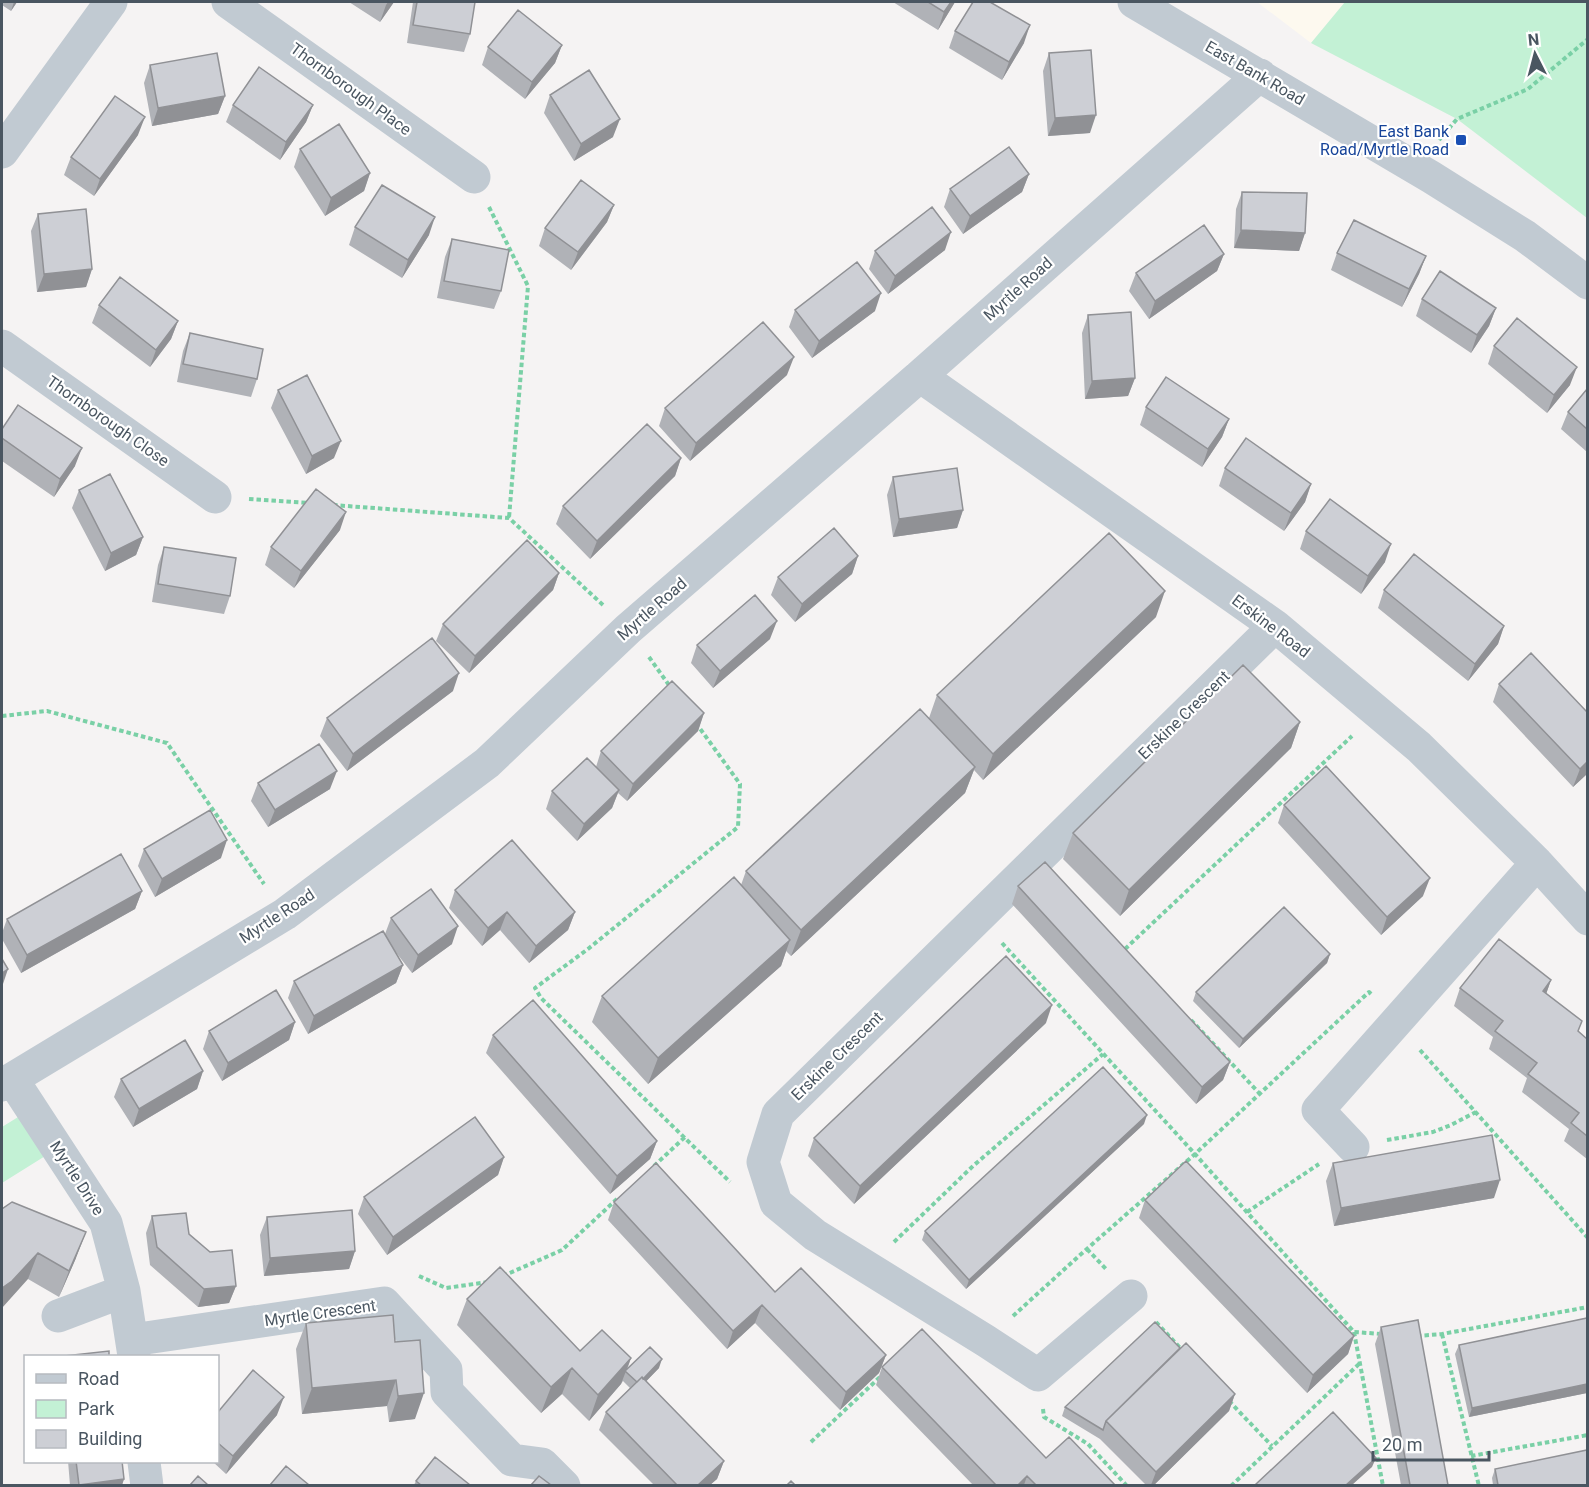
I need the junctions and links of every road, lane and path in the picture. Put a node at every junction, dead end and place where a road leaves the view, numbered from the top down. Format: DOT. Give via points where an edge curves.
graph roads {
  1 [pos="111,2"];
  2 [pos="228,2"];
  3 [pos="1134,2"];
  4 [pos="1587,39"];
  5 [pos="1260,75"];
  6 [pos="2,152"];
  7 [pos="1416,167"];
  8 [pos="474,177"];
  9 [pos="1587,283"];
  10 [pos="2,346"];
  11 [pos="920,376"];
  12 [pos="215,497"];
  13 [pos="321,504"];
  14 [pos="333,505"];
  15 [pos="509,518"];
  16 [pos="1275,626"];
  17 [pos="628,629"];
  18 [pos="677,697"];
  19 [pos="1378,712"];
  20 [pos="2,716"];
  21 [pos="691,716"];
  22 [pos="1537,863"];
  23 [pos="285,914"];
  24 [pos="978,918"];
  25 [pos="1587,919"];
  26 [pos="1125,949"];
  27 [pos="1370,992"];
  28 [pos="1188,1017"];
  29 [pos="1395,1022"];
  30 [pos="1103,1054"];
  31 [pos="7,1082"];
  32 [pos="1260,1094"];
  33 [pos="685,1137"];
  34 [pos="1353,1147"];
  35 [pos="1195,1154"];
  36 [pos="650,1170"];
  37 [pos="732,1184"];
  38 [pos="624,1194"];
  39 [pos="1587,1238"];
  40 [pos="1087,1249"];
  41 [pos="868,1267"];
  42 [pos="419,1276"];
  43 [pos="124,1291"];
  44 [pos="1131,1296"];
  45 [pos="1587,1307"];
  46 [pos="58,1316"];
  47 [pos="1354,1332"];
  48 [pos="1442,1334"];
  49 [pos="1388,1335"];
  50 [pos="1410,1336"];
  51 [pos="986,1341"];
  52 [pos="133,1348"];
  53 [pos="1186,1354"];
  54 [pos="1360,1363"];
  55 [pos="885,1372"];
  56 [pos="1225,1396"];
  57 [pos="1044,1417"];
  58 [pos="1587,1435"];
  59 [pos="811,1442"];
  60 [pos="1272,1446"];
  61 [pos="1472,1456"];
  62 [pos="144,1463"];
  63 [pos="147,1485"];
  64 [pos="564,1485"];
  65 [pos="1127,1485"];
  66 [pos="1230,1485"];
  67 [pos="1383,1485"];
  68 [pos="1479,1485"];
  1 -- 6 [label="street"];
  2 -- 8 [label="street, Thornborough Place"];
  3 -- 5 [label="street, East Bank Road"];
  4 -- 7 [label="path" via="1528,89 1457,119"];
  5 -- 7 [label="street, East Bank Road"];
  5 -- 11 [label="street, Myrtle Road"];
  7 -- 9 [label="street, East Bank Road" via="1525,236"];
  8 -- 15 [label="path" via="528,286"];
  10 -- 12 [label="street, Thornborough Close"];
  11 -- 16 [label="street, Erskine Road"];
  11 -- 17 [label="street, Myrtle Road"];
  12 -- 13 [label="path"];
  14 -- 15 [label="path"];
  15 -- 17 [label="path"];
  16 -- 19 [label="street, Erskine Road"];
  16 -- 24 [label="street, Erskine Crescent"];
  17 -- 18 [label="path"];
  17 -- 23 [label="street, Myrtle Road" via="487,763"];
  19 -- 22 [label="street, Erskine Road"];
  19 -- 26 [label="path"];
  20 -- 23 [label="path" via="48,711 167,743"];
  21 -- 33 [label="path" via="740,784 738,827 535,988"];
  22 -- 25 [label="street, Erskine Road"];
  22 -- 29 [label="street"];
  23 -- 31 [label="street, Myrtle Road"];
  24 -- 30 [label="path"];
  24 -- 41 [label="street, Erskine Crescent" via="778,1114 763,1162 776,1203 815,1235"];
  27 -- 32 [label="path"];
  28 -- 32 [label="path"];
  29 -- 34 [label="street" via="1318,1110"];
  29 -- 39 [label="path"];
  30 -- 35 [label="path"];
  30 -- 41 [label="path" via="973,1166"];
  31 -- 43 [label="street, Myrtle Drive" via="106,1223"];
  32 -- 35 [label="path"];
  33 -- 36 [label="path"];
  33 -- 37 [label="path"];
  35 -- 40 [label="path"];
  35 -- 47 [label="path"];
  38 -- 42 [label="path" via="562,1250 488,1282 446,1288"];
  40 -- 44 [label="path"];
  40 -- 51 [label="path"];
  41 -- 51 [label="street, Erskine Crescent"];
  43 -- 46 [label="street"];
  43 -- 52 [label="street, Myrtle Drive"];
  44 -- 51 [label="street, Erskine Crescent" via="1038,1375"];
  44 -- 53 [label="path"];
  45 -- 48 [label="path"];
  47 -- 49 [label="path"];
  47 -- 54 [label="path"];
  48 -- 50 [label="path"];
  48 -- 61 [label="path"];
  52 -- 64 [label="street, Myrtle Crescent" via="384,1303 446,1370 447,1392 512,1460 542,1464"];
  54 -- 60 [label="path"];
  54 -- 67 [label="path"];
  55 -- 59 [label="path"];
  56 -- 60 [label="path"];
  57 -- 65 [label="path" via="1088,1444"];
  58 -- 61 [label="path"];
  60 -- 66 [label="path"];
  61 -- 68 [label="path"];
  62 -- 63 [label="street"];
}
